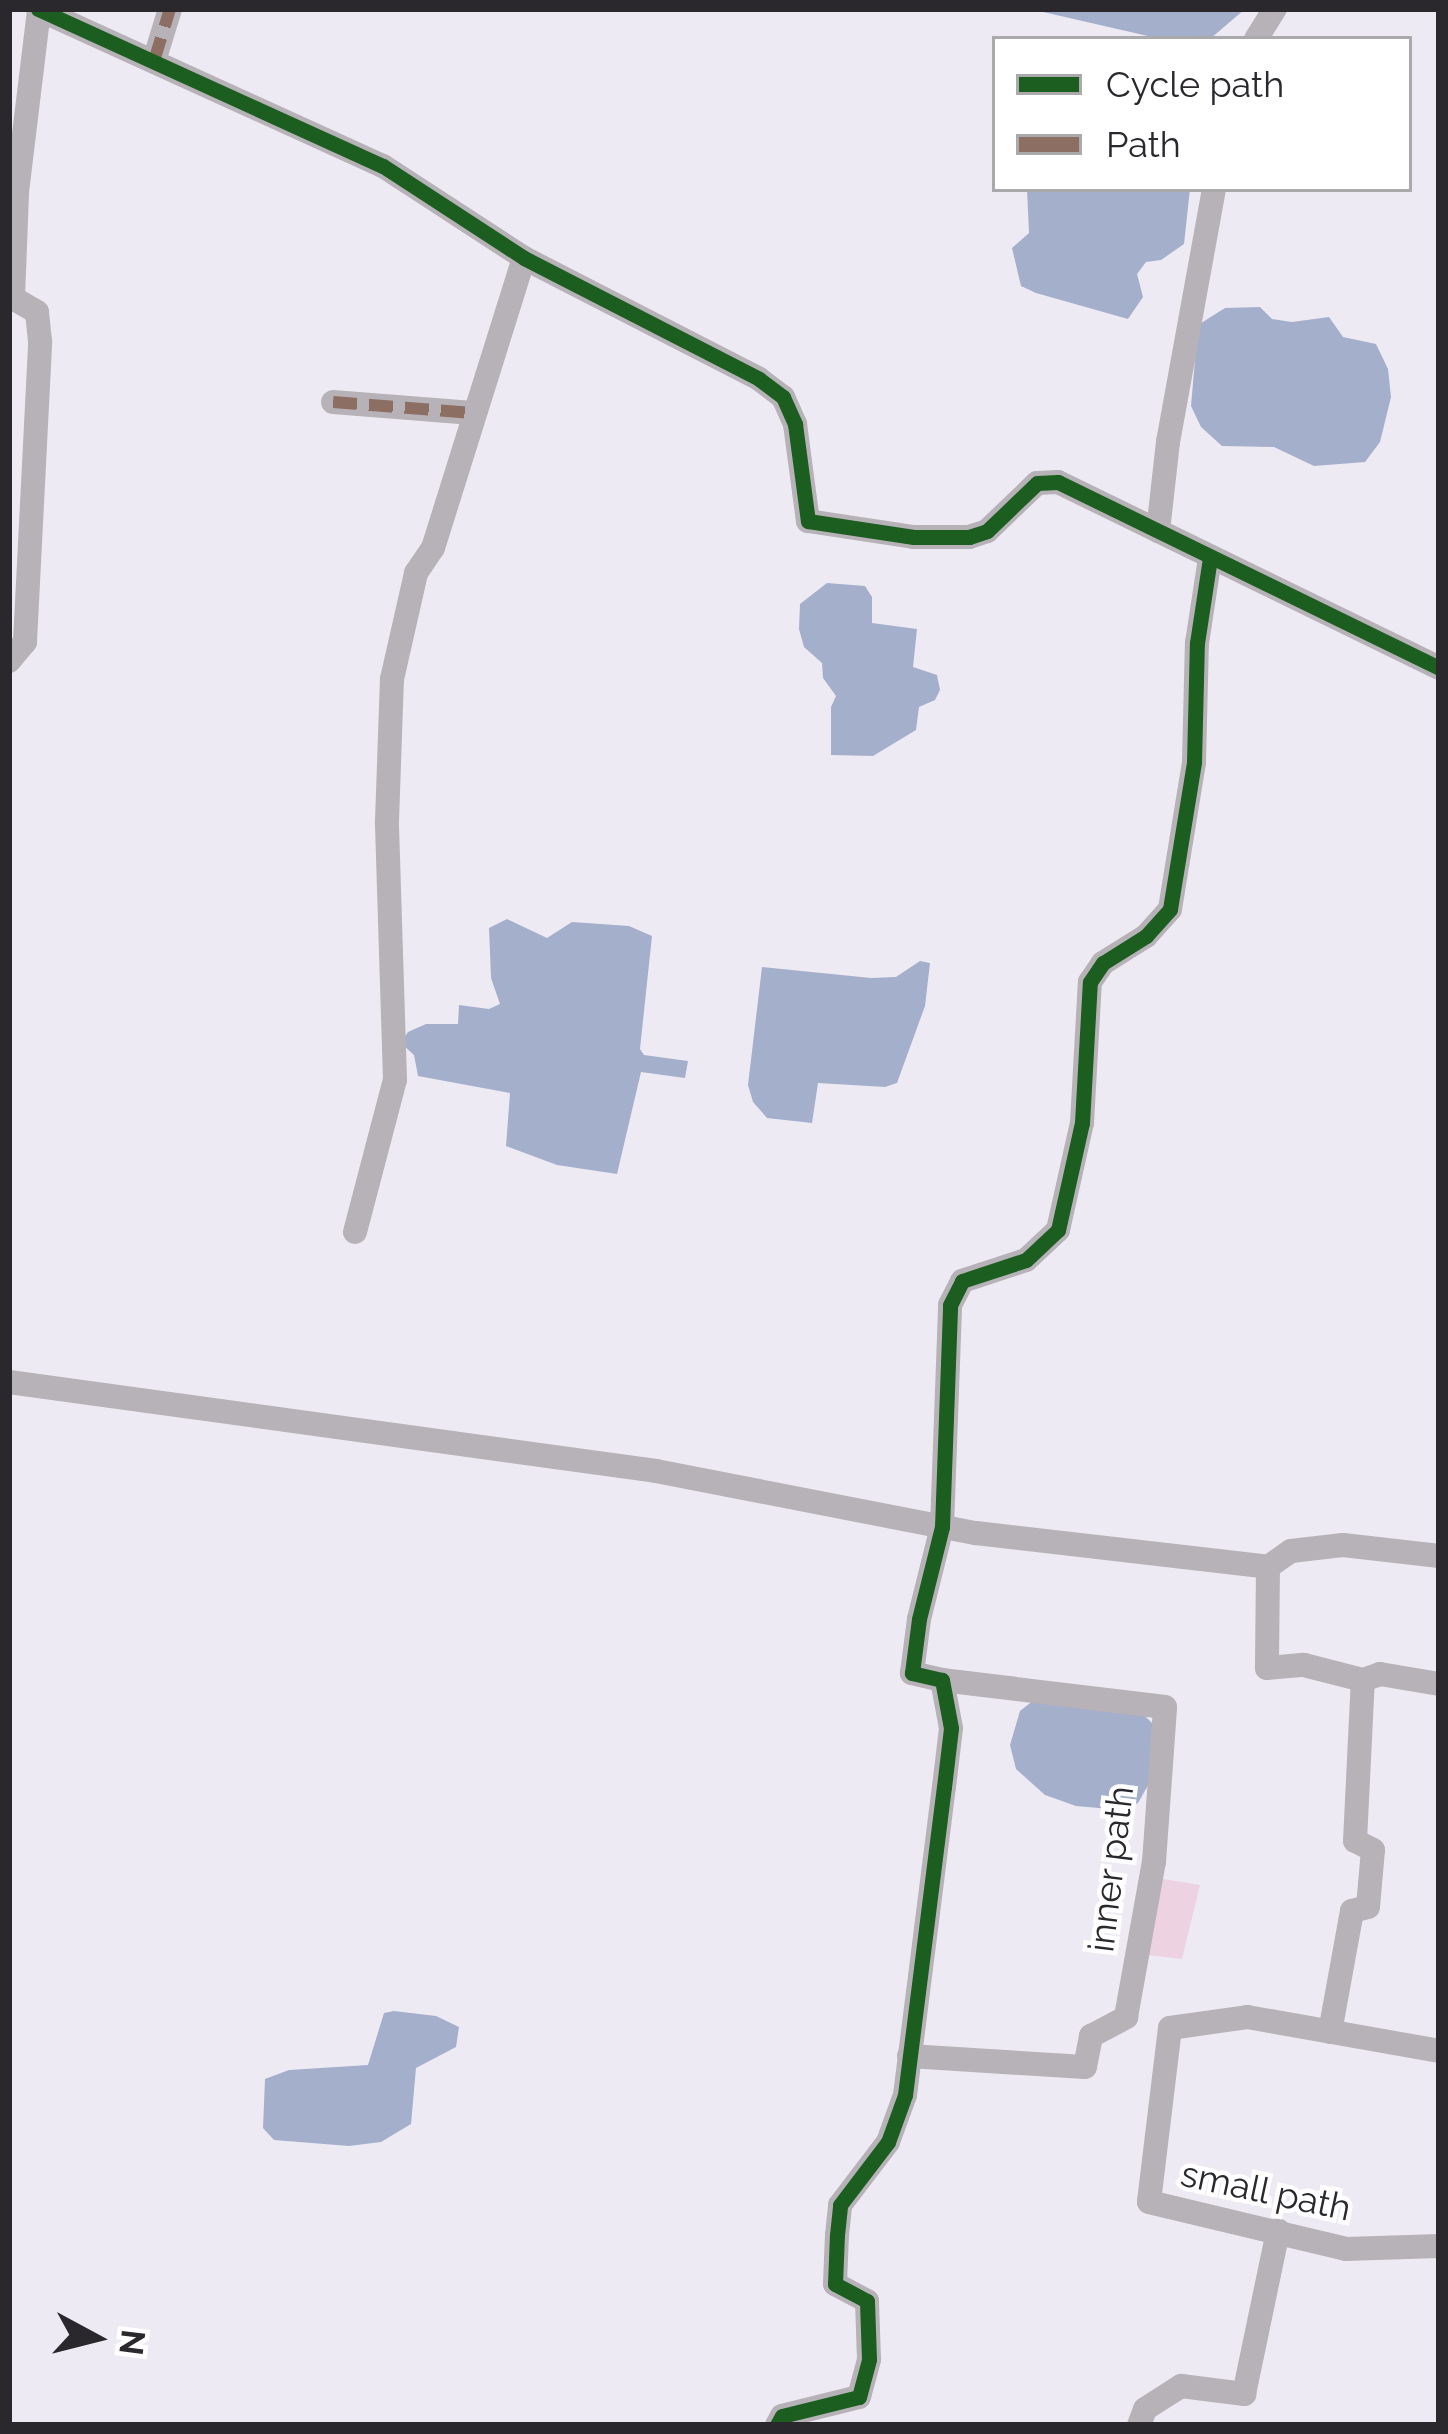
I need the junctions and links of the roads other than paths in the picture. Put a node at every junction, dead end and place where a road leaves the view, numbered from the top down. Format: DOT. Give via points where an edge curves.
graph roads {
  1 [pos="170,9"];
  2 [pos="1275,9"];
  3 [pos="38,10"];
  4 [pos="1258,36"];
  5 [pos="154,61"];
  6 [pos="1213,192"];
  7 [pos="524,258"];
  8 [pos="333,402"];
  9 [pos="473,413"];
  10 [pos="1158,531"];
  11 [pos="1210,558"];
  12 [pos="9,661"];
  13 [pos="1439,668"];
  14 [pos="355,1232"];
  15 [pos="9,1382"];
  16 [pos="942,1527"];
  17 [pos="1439,1556"];
  18 [pos="1268,1567"];
  19 [pos="942,1680"];
  20 [pos="1363,1680"];
  21 [pos="1439,1684"];
  22 [pos="1126,2017"];
  23 [pos="1170,2028"];
  24 [pos="1330,2032"];
  25 [pos="1439,2051"];
  26 [pos="909,2056"];
  27 [pos="1278,2231"];
  28 [pos="1439,2246"];
  29 [pos="777,2425"];
  30 [pos="1139,2425"];
  1 -- 5 [label="street"];
  2 -- 4 [label="street"];
  3 -- 5 [label="street"];
  3 -- 12 [label="street" via="13,298 37,312 40,341 25,643"];
  5 -- 7 [label="street" via="382,166"];
  6 -- 10 [label="street"];
  7 -- 9 [label="street"];
  7 -- 10 [label="street" via="783,397 795,424 808,521 969,537 987,531 1037,483 1058,482"];
  8 -- 9 [label="street"];
  9 -- 14 [label="street" via="433,548 416,573 392,680 387,821 395,1081"];
  10 -- 11 [label="street"];
  11 -- 13 [label="street"];
  11 -- 16 [label="street" via="1197,643 1194,762 1170,909 1146,936 1102,962 1090,982 1082,1123 1058,1231 1026,1260 962,1281 950,1305"];
  15 -- 16 [label="street" via="656,1471"];
  16 -- 18 [label="street"];
  16 -- 19 [label="street" via="912,1673"];
  17 -- 18 [label="street" via="1343,1545 1291,1551"];
  18 -- 20 [label="street" via="1267,1669 1304,1665"];
  19 -- 22 [label="street, inner path" via="1165,1707 1154,1862"];
  19 -- 26 [label="street" via="951,1728"];
  20 -- 21 [label="street" via="1380,1674"];
  20 -- 24 [label="street" via="1355,1841 1373,1850 1368,1907 1352,1911"];
  22 -- 23 [label="street"];
  22 -- 26 [label="street" via="1091,2036 1085,2067"];
  23 -- 24 [label="street" via="1247,2017"];
  23 -- 27 [label="street, small path" via="1149,2202"];
  24 -- 25 [label="street"];
  26 -- 29 [label="street" via="888,2141 840,2205 835,2284 867,2301 859,2397 782,2416"];
  27 -- 28 [label="street, small path" via="1346,2249"];
  27 -- 30 [label="street" via="1244,2394 1181,2386 1145,2409"];
}
